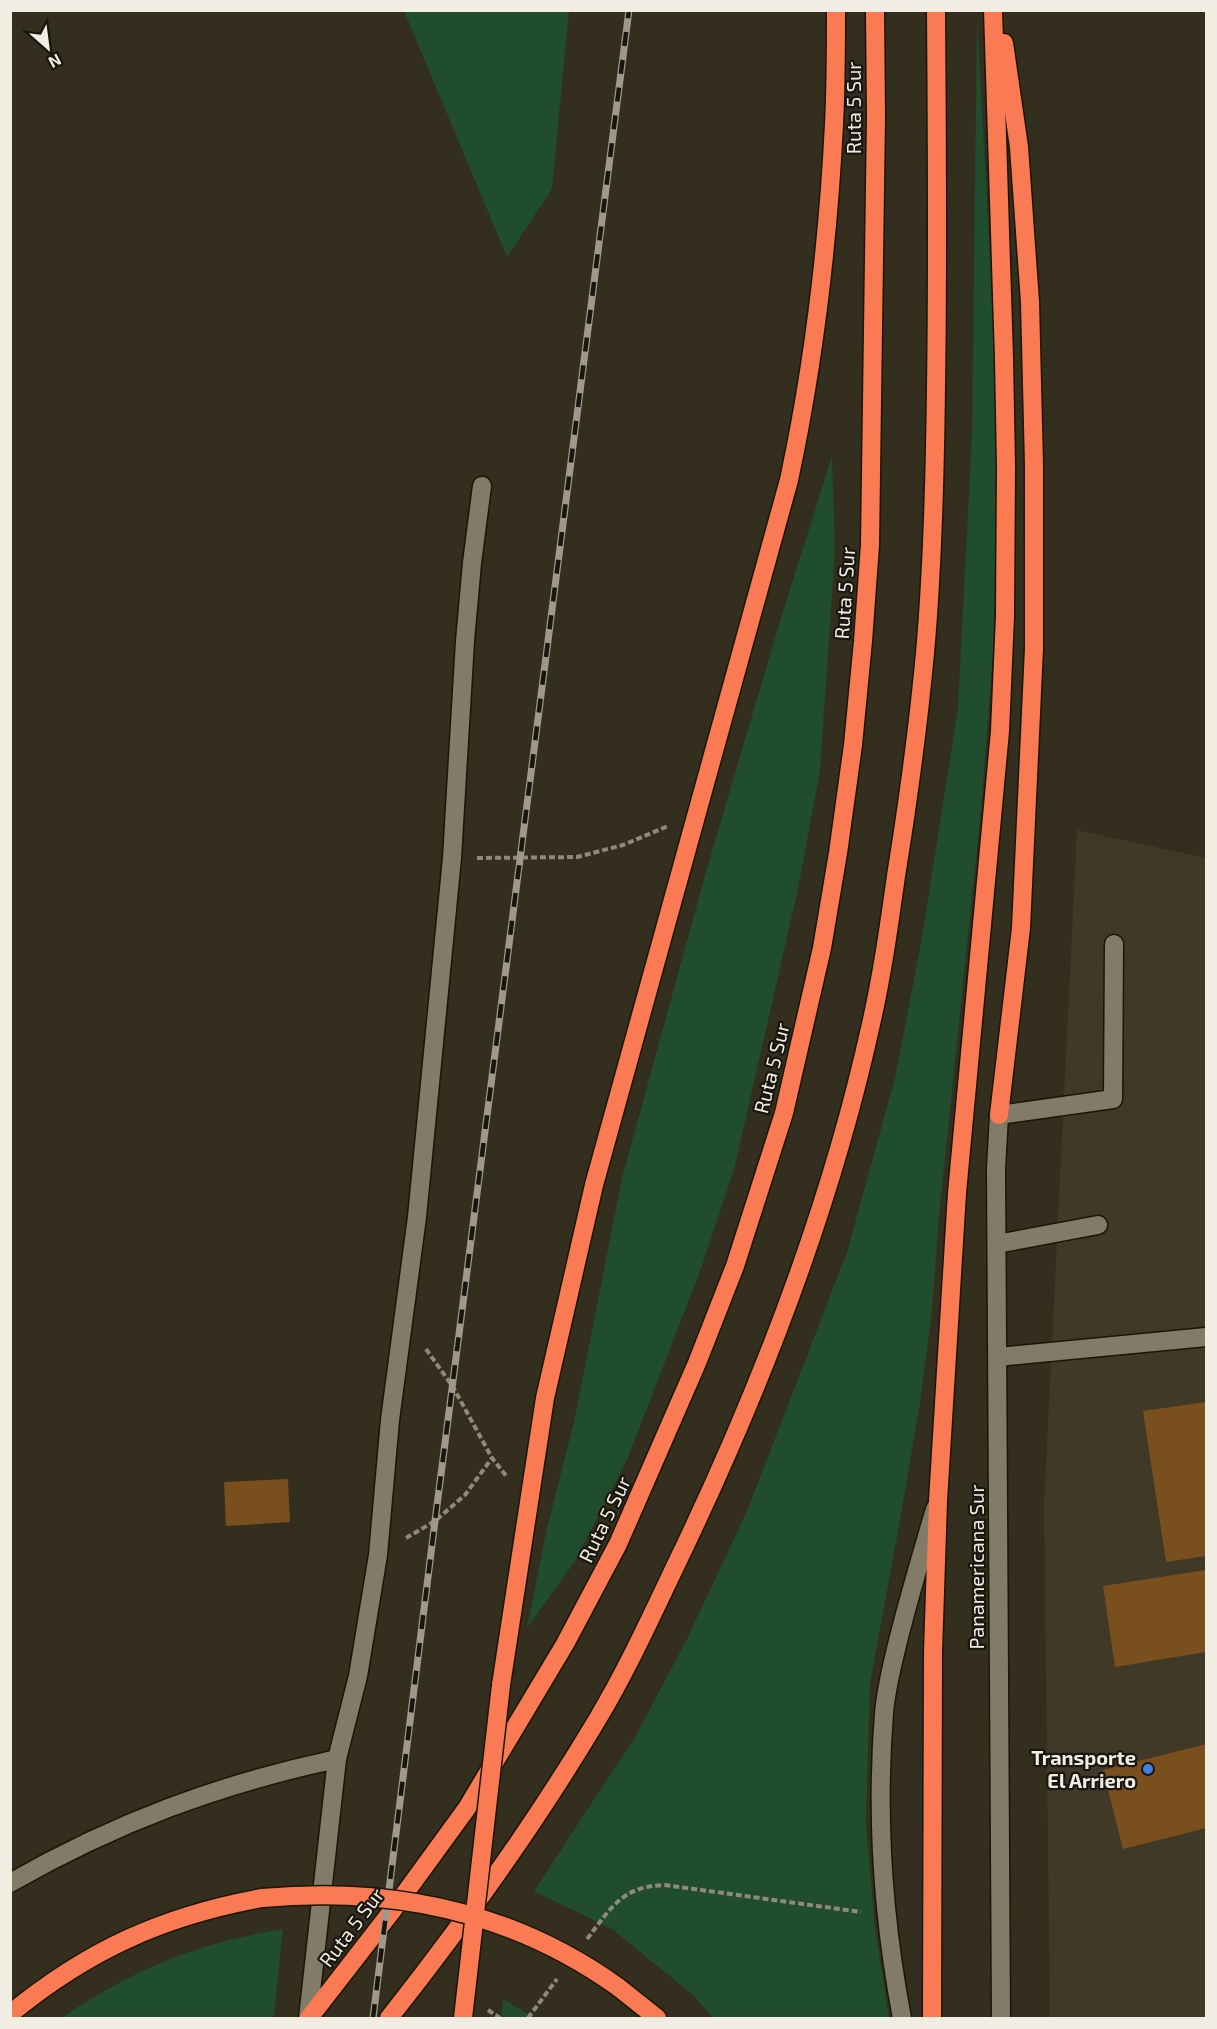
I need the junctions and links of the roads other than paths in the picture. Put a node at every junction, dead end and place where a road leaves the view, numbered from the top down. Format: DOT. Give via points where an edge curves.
graph roads {
  1 [pos="836,10"];
  2 [pos="875,10"];
  3 [pos="936,10"];
  4 [pos="993,10"];
  5 [pos="1000,10"];
  6 [pos="482,486"];
  7 [pos="1114,944"];
  8 [pos="999,1115"];
  9 [pos="1098,1225"];
  10 [pos="997,1244"];
  11 [pos="1206,1337"];
  12 [pos="998,1357"];
  13 [pos="938,1501"];
  14 [pos="337,1759"];
  15 [pos="10,1883"];
  16 [pos="10,2014"];
  17 [pos="309,2019"];
  18 [pos="389,2019"];
  19 [pos="463,2019"];
  20 [pos="657,2019"];
  21 [pos="902,2019"];
  22 [pos="932,2019"];
  23 [pos="1001,2019"];
  1 -- 19 [label="highway, bridge" via="827,226 802,416 783,501 594,1185 545,1398 501,1685"];
  2 -- 17 [label="highway, Ruta 5 Sur" via="870,545 863,641 838,853 822,948 784,1113 735,1266 662,1446 613,1554 566,1644 467,1808"];
  3 -- 18 [label="highway" via="934,521 925,652 891,913 872,1023 843,1134 811,1239 750,1405 639,1644 598,1719 511,1852"];
  4 -- 13 [label="highway" via="1006,467 1002,685 957,1193"];
  5 -- 8 [label="highway" via="1019,147 1030,302 1034,648 1022,928"];
  6 -- 14 [label="street" via="466,630 452,858 417,1216 390,1420 378,1555 358,1676"];
  7 -- 8 [label="street" via="1113,1099"];
  8 -- 10 [label="street, Panamericana Sur"];
  9 -- 10 [label="street"];
  10 -- 12 [label="street, Panamericana Sur"];
  11 -- 12 [label="street"];
  12 -- 23 [label="street, Panamericana Sur"];
  13 -- 21 [label="street" via="910,1592 884,1712 882,1830 886,1916"];
  13 -- 22 [label="highway" via="933,1664"];
  14 -- 15 [label="street" via="257,1778 166,1807"];
  14 -- 17 [label="street"];
  16 -- 20 [label="highway, bridge" via="62,1974 142,1931 204,1910 262,1898 351,1895 436,1906 541,1941 583,1963"];
}
